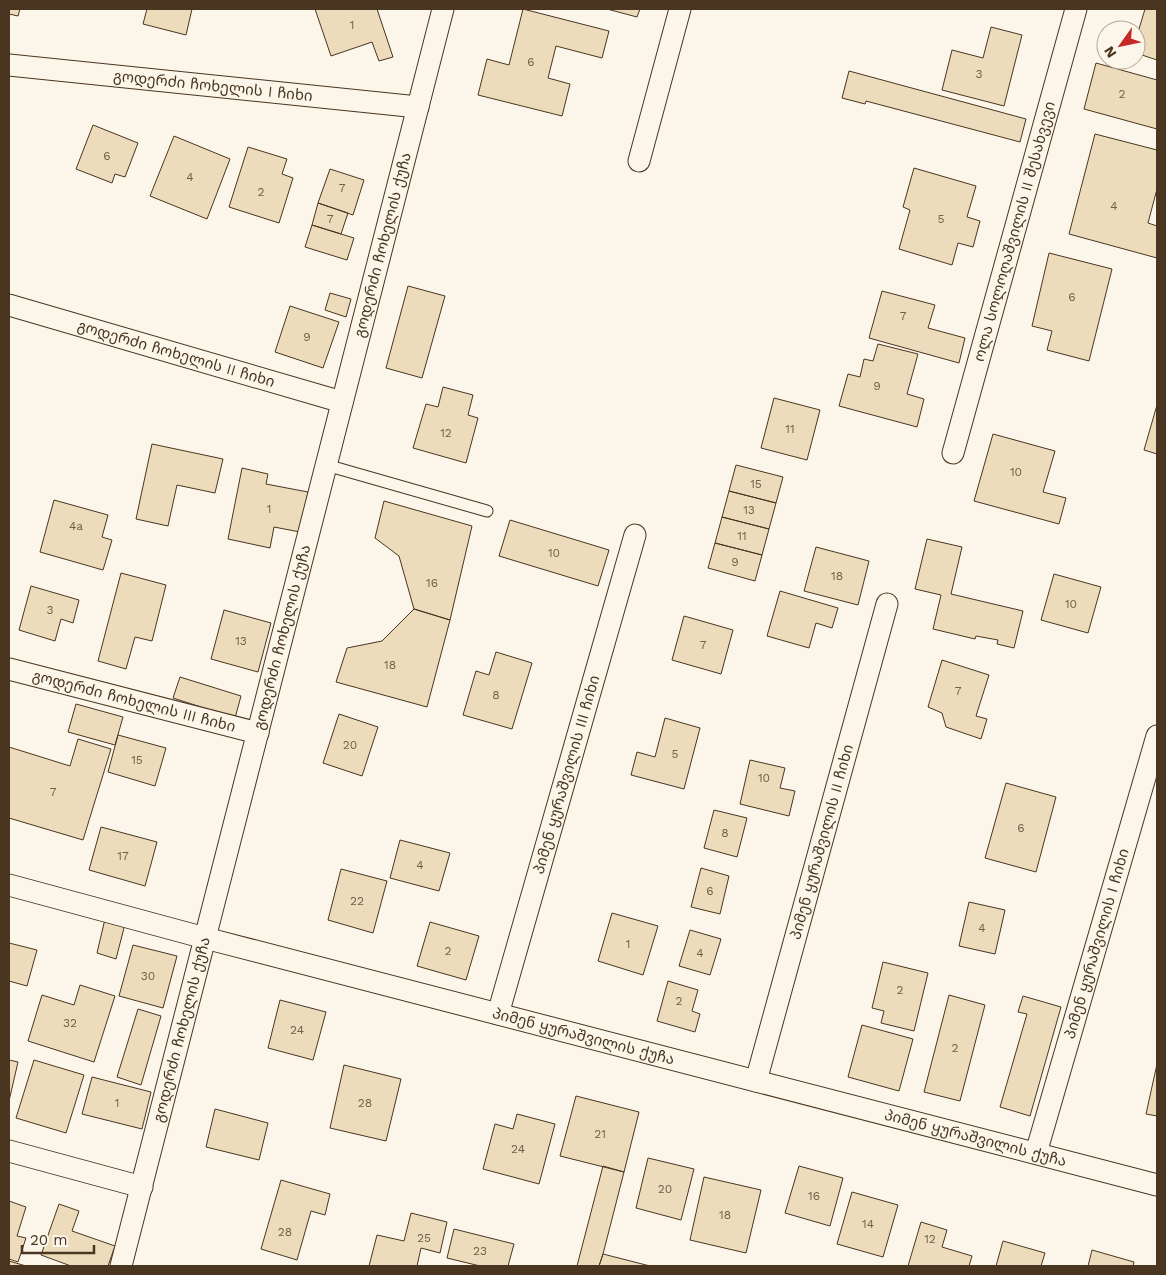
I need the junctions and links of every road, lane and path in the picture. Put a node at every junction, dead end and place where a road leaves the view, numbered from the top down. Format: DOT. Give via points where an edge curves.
graph roads {
  1 [pos="443,9"];
  2 [pos="680,9"];
  3 [pos="1076,9"];
  4 [pos="9,65"];
  5 [pos="418,107"];
  6 [pos="639,161"];
  7 [pos="9,305"];
  8 [pos="342,402"];
  9 [pos="953,453"];
  10 [pos="326,465"];
  11 [pos="488,511"];
  12 [pos="635,535"];
  13 [pos="888,604"];
  14 [pos="9,669"];
  15 [pos="258,733"];
  16 [pos="1157,736"];
  17 [pos="9,885"];
  18 [pos="205,938"];
  19 [pos="498,1014"];
  20 [pos="756,1080"];
  21 [pos="9,1151"];
  22 [pos="1036,1153"];
  23 [pos="1157,1185"];
  24 [pos="142,1187"];
  25 [pos="121,1266"];
  1 -- 5 [label="street, გოდერძი ჩოხელის ქუჩა"];
  2 -- 6 [label="street"];
  3 -- 9 [label="street, ოლა სოლოღაშვილის II შესახვევი"];
  4 -- 5 [label="street, გოდერძი ჩოხელის I ჩიხი"];
  5 -- 8 [label="street, გოდერძი ჩოხელის ქუჩა"];
  7 -- 8 [label="street, გოდერძი ჩოხელის II ჩიხი"];
  8 -- 10 [label="street, გოდერძი ჩოხელის ქუჩა"];
  10 -- 11 [label="lane"];
  10 -- 15 [label="street, გოდერძი ჩოხელის ქუჩა"];
  12 -- 19 [label="street, პიმენ ყურაშვილის III ჩიხი"];
  13 -- 20 [label="street, პიმენ ყურაშვილის II ჩიხი"];
  14 -- 15 [label="street, გოდერძი ჩოხელის III ჩიხი"];
  15 -- 18 [label="street, გოდერძი ჩოხელის ქუჩა"];
  16 -- 22 [label="street, პიმენ ყურაშვილის I ჩიხი"];
  17 -- 18 [label="street, პიმენ ყურაშვილის ქუჩა"];
  18 -- 19 [label="street, პიმენ ყურაშვილის ქუჩა"];
  18 -- 24 [label="street, გოდერძი ჩოხელის ქუჩა"];
  19 -- 20 [label="street, პიმენ ყურაშვილის ქუჩა"];
  20 -- 22 [label="street, პიმენ ყურაშვილის ქუჩა"];
  21 -- 24 [label="street"];
  22 -- 23 [label="street, პიმენ ყურაშვილის ქუჩა"];
  24 -- 25 [label="street, გოდერძი ჩოხელის ქუჩა"];
}
